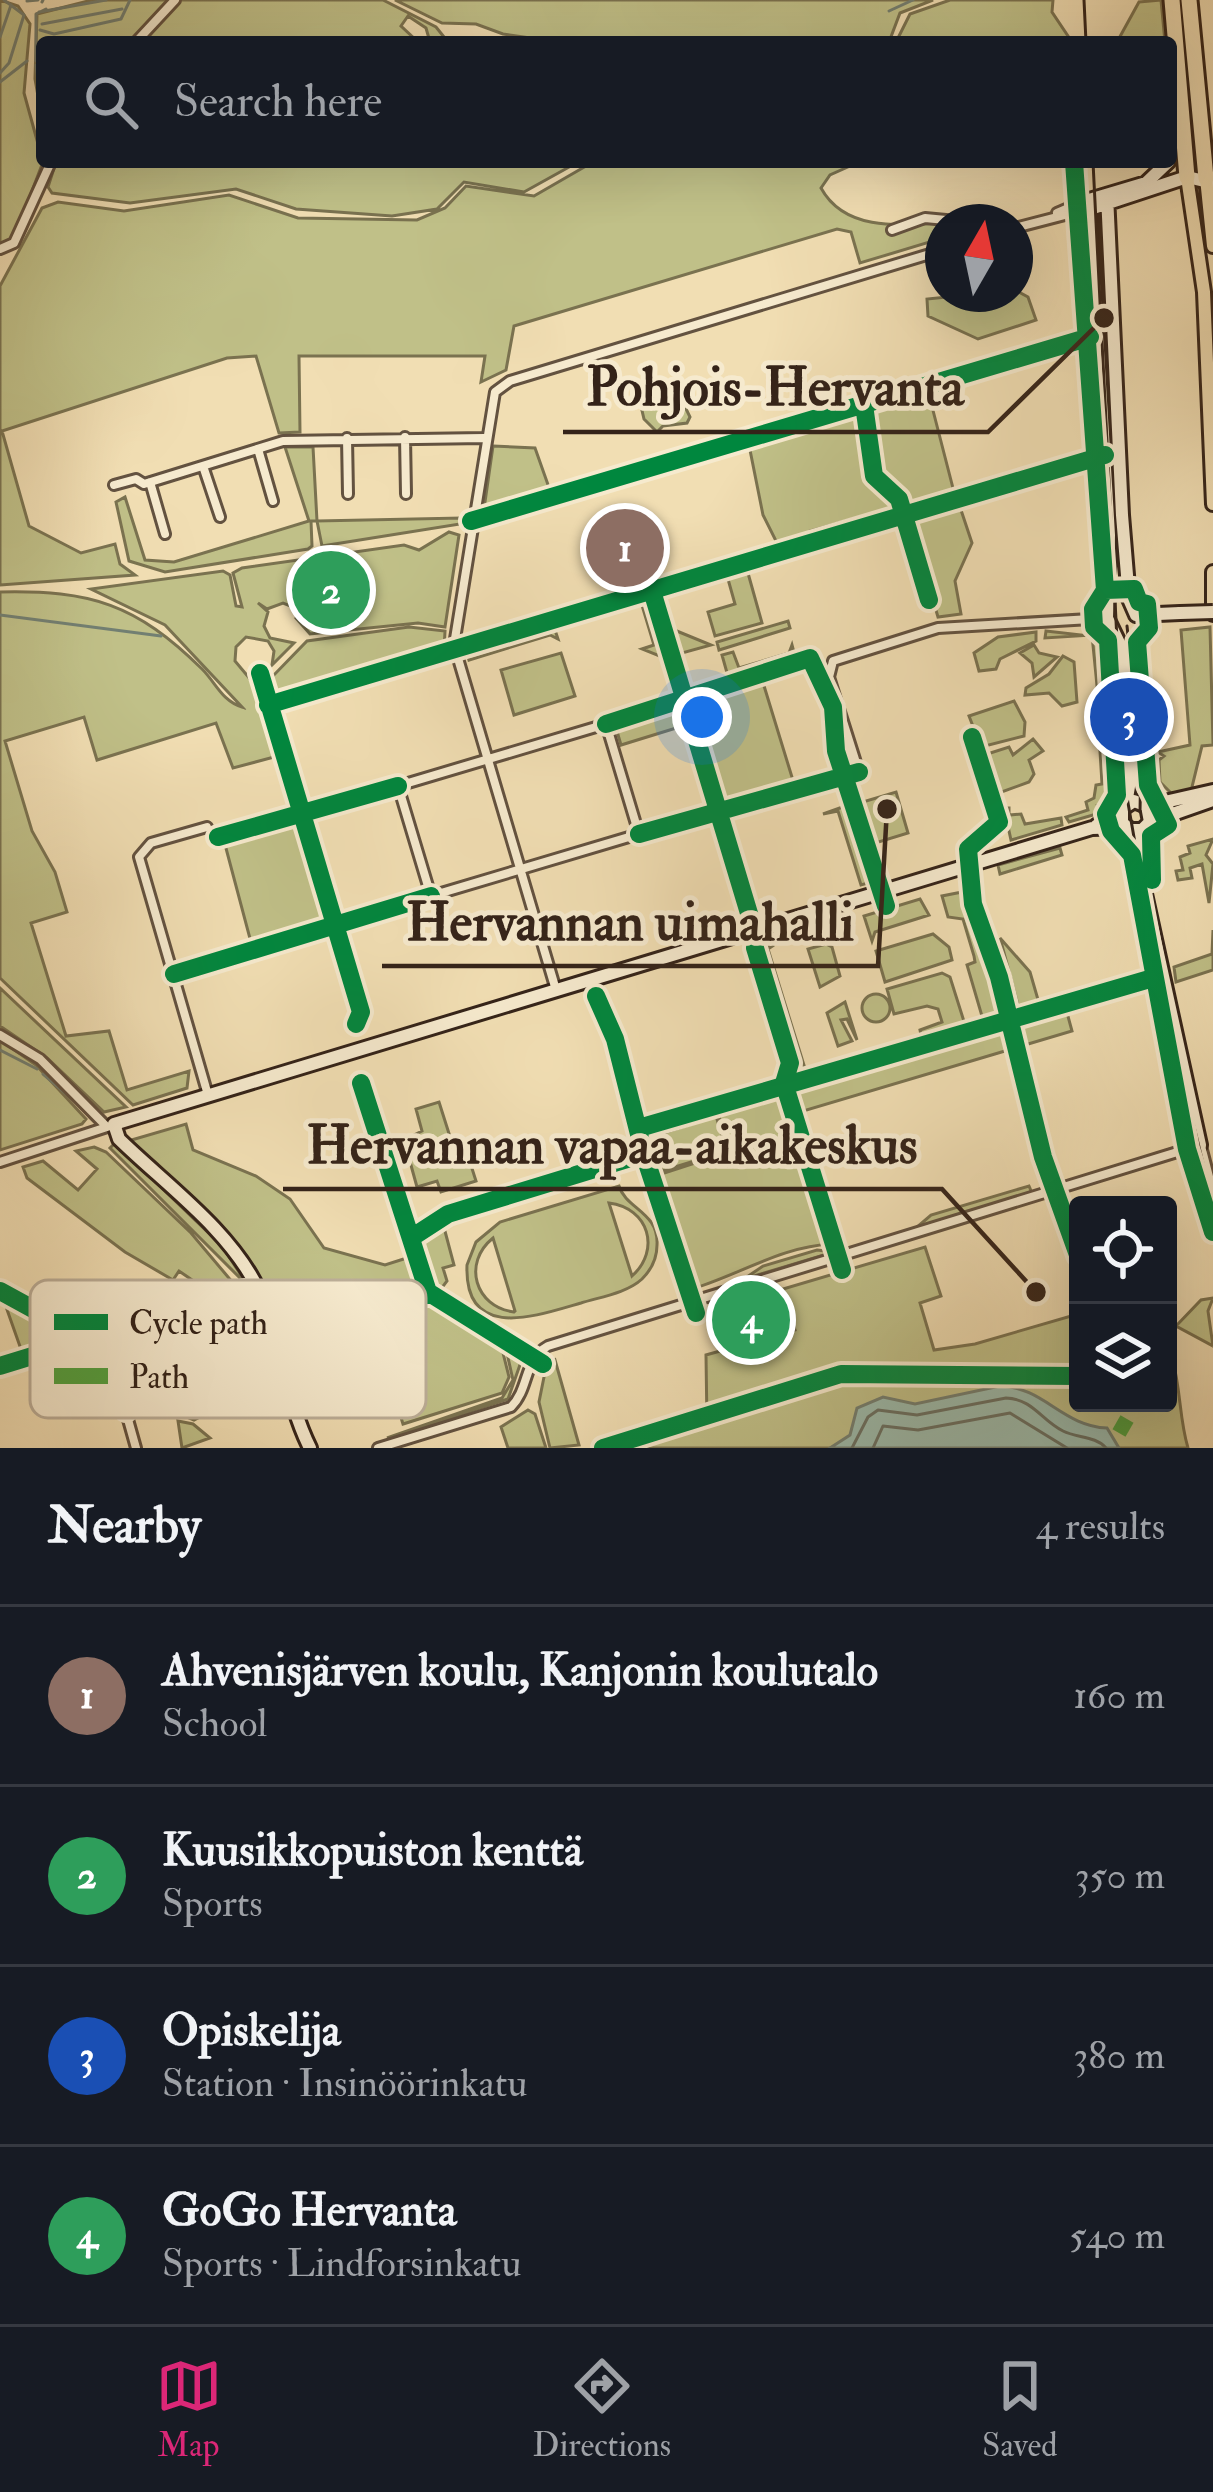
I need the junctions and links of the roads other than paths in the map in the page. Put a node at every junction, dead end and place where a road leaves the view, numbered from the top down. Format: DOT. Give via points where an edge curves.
graph roads {
  1 [pos="175,0"];
  2 [pos="1172,0"];
  3 [pos="1190,6"];
  4 [pos="142,36"];
  5 [pos="1176,36"];
  6 [pos="1177,54"];
  7 [pos="1179,85"];
  8 [pos="1177,100"];
  9 [pos="48,168"];
  10 [pos="1160,168"];
  11 [pos="1209,170"];
  12 [pos="1187,177"];
  13 [pos="1108,199"];
  14 [pos="1089,204"];
  15 [pos="925,218"];
  16 [pos="1033,222"];
  17 [pos="892,230"];
  18 [pos="1213,246"];
  19 [pos="0,249"];
  20 [pos="925,255"];
  21 [pos="405,436"];
  22 [pos="347,438"];
  23 [pos="484,438"];
  24 [pos="258,449"];
  25 [pos="203,466"];
  26 [pos="150,482"];
  27 [pos="114,485"];
  28 [pos="348,494"];
  29 [pos="406,494"];
  30 [pos="273,501"];
  31 [pos="1213,504"];
  32 [pos="220,517"];
  33 [pos="165,534"];
  34 [pos="1213,572"];
  35 [pos="1133,610"];
  36 [pos="1109,612"];
  37 [pos="1213,613"];
  38 [pos="1122,630"];
  39 [pos="487,760"];
  40 [pos="1132,769"];
  41 [pos="859,772"];
  42 [pos="1213,791"];
  43 [pos="1213,800"];
  44 [pos="1144,804"];
  45 [pos="1124,807"];
  46 [pos="207,827"];
  47 [pos="1138,827"];
  48 [pos="1092,828"];
  49 [pos="520,869"];
  50 [pos="556,990"];
  51 [pos="0,1035"];
  52 [pos="208,1095"];
  53 [pos="110,1126"];
  54 [pos="1200,1145"];
  55 [pos="0,1162"];
  56 [pos="1213,1170"];
  57 [pos="1213,1192"];
  58 [pos="252,1280"];
  59 [pos="128,1418"];
  60 [pos="301,1418"];
  61 [pos="136,1448"];
  62 [pos="310,1448"];
  63 [pos="378,1448"];
  1 -- 4 [label="street"];
  2 -- 5 [label="highway"];
  3 -- 11 [label="highway"];
  6 -- 7 [label="highway"];
  7 -- 8 [label="main road"];
  7 -- 12 [label="highway"];
  9 -- 19 [label="street" via="14,243"];
  10 -- 13 [label="main road"];
  11 -- 12 [label="main road"];
  11 -- 18 [label="main road"];
  12 -- 13 [label="main road"];
  12 -- 31 [label="main road" via="1204,292"];
  13 -- 14 [label="main road"];
  13 -- 35 [label="main road"];
  14 -- 16 [label="street"];
  14 -- 36 [label="main road"];
  15 -- 17 [label="street"];
  20 -- 23 [label="street" via="510,381 496,392"];
  21 -- 22 [label="street"];
  21 -- 23 [label="street"];
  21 -- 29 [label="street"];
  22 -- 24 [label="street"];
  22 -- 28 [label="street"];
  23 -- 39 [label="street" via="454,645"];
  24 -- 25 [label="street"];
  24 -- 30 [label="street"];
  25 -- 26 [label="street"];
  25 -- 32 [label="street"];
  26 -- 27 [label="street"];
  26 -- 33 [label="street"];
  34 -- 37 [label="main road"];
  35 -- 36 [label="main road"];
  35 -- 37 [label="main road, bridge"];
  35 -- 38 [label="main road"];
  36 -- 38 [label="main road"];
  36 -- 41 [label="street" via="938,628 833,661 829,677"];
  38 -- 40 [label="main road"];
  39 -- 49 [label="street"];
  39 -- 49 [label="street" via="398,786 431,896"];
  39 -- 49 [label="street" via="606,724 639,834"];
  40 -- 44 [label="main road"];
  40 -- 45 [label="main road"];
  42 -- 44 [label="main road"];
  43 -- 47 [label="main road"];
  44 -- 45 [label="main road"];
  44 -- 47 [label="main road"];
  45 -- 47 [label="main road"];
  45 -- 48 [label="main road"];
  46 -- 52 [label="street" via="151,843 139,857"];
  47 -- 48 [label="main road"];
  47 -- 54 [label="main road" via="1166,1009"];
  48 -- 50 [label="main road"];
  49 -- 50 [label="street"];
  50 -- 52 [label="main road"];
  51 -- 53 [label="street" via="40,1058"];
  52 -- 53 [label="main road"];
  53 -- 55 [label="street"];
  53 -- 58 [label="main road"];
  54 -- 56 [label="street"];
  54 -- 57 [label="street"];
  54 -- 63 [label="street" via="548,1346 532,1359 511,1407"];
  59 -- 61 [label="street"];
  60 -- 62 [label="main road"];
}
